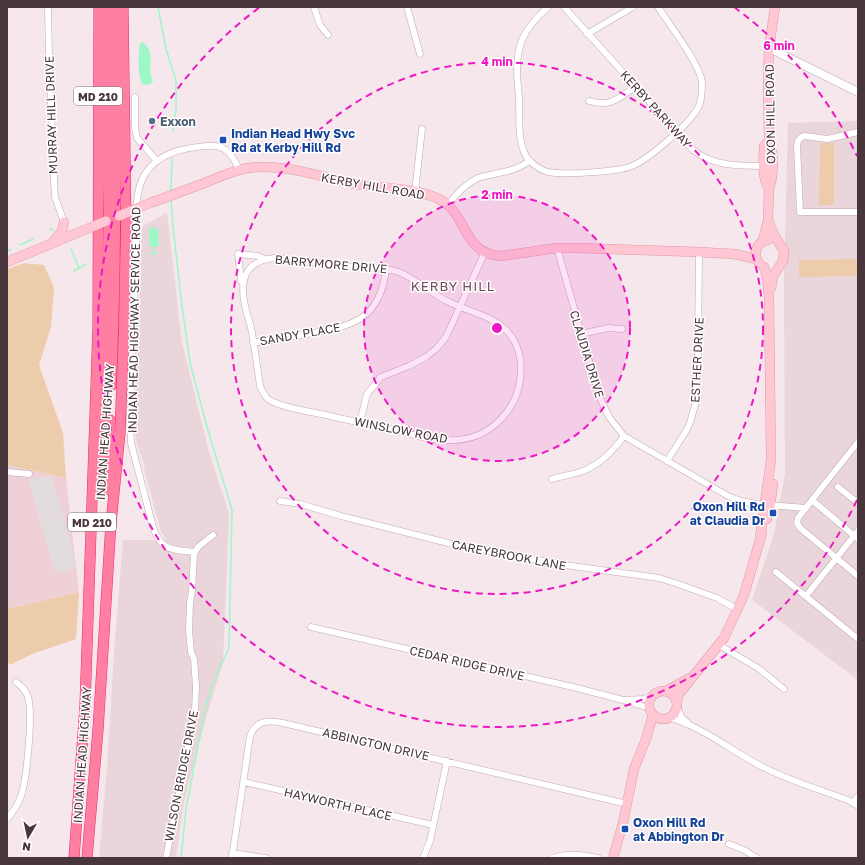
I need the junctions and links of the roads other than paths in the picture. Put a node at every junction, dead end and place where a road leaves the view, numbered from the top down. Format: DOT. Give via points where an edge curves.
graph roads {
  1 [pos="48,7"];
  2 [pos="99,7"];
  3 [pos="106,7"];
  4 [pos="115,7"];
  5 [pos="123,7"];
  6 [pos="314,7"];
  7 [pos="407,7"];
  8 [pos="548,7"];
  9 [pos="564,7"];
  10 [pos="633,7"];
  11 [pos="658,7"];
  12 [pos="775,7"];
  13 [pos="587,34"];
  14 [pos="328,35"];
  15 [pos="769,48"];
  16 [pos="420,54"];
  17 [pos="635,87"];
  18 [pos="858,92"];
  19 [pos="134,97"];
  20 [pos="589,101"];
  21 [pos="422,129"];
  22 [pos="676,133"];
  23 [pos="856,133"];
  24 [pos="156,160"];
  25 [pos="529,161"];
  26 [pos="768,166"];
  27 [pos="239,170"];
  28 [pos="415,192"];
  29 [pos="448,205"];
  30 [pos="858,212"];
  31 [pos="112,219"];
  32 [pos="768,220"];
  33 [pos="64,222"];
  34 [pos="82,231"];
  35 [pos="763,241"];
  36 [pos="779,243"];
  37 [pos="51,244"];
  38 [pos="557,248"];
  39 [pos="757,248"];
  40 [pos="485,252"];
  41 [pos="699,252"];
  42 [pos="238,254"];
  43 [pos="734,254"];
  44 [pos="264,259"];
  45 [pos="757,259"];
  46 [pos="7,262"];
  47 [pos="780,264"];
  48 [pos="764,267"];
  49 [pos="386,269"];
  50 [pos="243,283"];
  51 [pos="769,298"];
  52 [pos="461,307"];
  53 [pos="622,329"];
  54 [pos="581,334"];
  55 [pos="253,343"];
  56 [pos="360,422"];
  57 [pos="624,436"];
  58 [pos="858,442"];
  59 [pos="667,461"];
  60 [pos="7,472"];
  61 [pos="29,474"];
  62 [pos="552,479"];
  63 [pos="838,487"];
  64 [pos="812,500"];
  65 [pos="280,501"];
  66 [pos="858,503"];
  67 [pos="767,506"];
  68 [pos="806,508"];
  69 [pos="111,523"];
  70 [pos="213,535"];
  71 [pos="857,535"];
  72 [pos="195,552"];
  73 [pos="837,558"];
  74 [pos="776,572"];
  75 [pos="858,576"];
  76 [pos="90,578"];
  77 [pos="806,596"];
  78 [pos="737,609"];
  79 [pos="311,627"];
  80 [pos="858,638"];
  81 [pos="719,645"];
  82 [pos="693,676"];
  83 [pos="16,682"];
  84 [pos="784,689"];
  85 [pos="666,691"];
  86 [pos="651,697"];
  87 [pos="623,700"];
  88 [pos="677,704"];
  89 [pos="651,712"];
  90 [pos="668,719"];
  91 [pos="691,726"];
  92 [pos="646,739"];
  93 [pos="447,761"];
  94 [pos="244,782"];
  95 [pos="858,796"];
  96 [pos="627,804"];
  97 [pos="856,805"];
  98 [pos="7,820"];
  99 [pos="433,826"];
  100 [pos="729,844"];
  101 [pos="232,856"];
  102 [pos="74,858"];
  103 [pos="88,858"];
  104 [pos="166,858"];
  105 [pos="266,858"];
  106 [pos="423,858"];
  107 [pos="552,858"];
  108 [pos="598,858"];
  109 [pos="613,858"];
  110 [pos="757,858"];
  1 -- 33 [label="street, MURRAY HILL DRIVE" via="55,197"];
  2 -- 76 [label="highway, INDIAN HEAD HIGHWAY / MD 210" via="98,327"];
  3 -- 31 [label="highway"];
  4 -- 31 [label="highway"];
  5 -- 69 [label="highway, INDIAN HEAD HIGHWAY / MD 210" via="126,226 124,328 120,432"];
  6 -- 14 [label="street" via="320,25"];
  7 -- 16 [label="street"];
  8 -- 25 [label="street" via="524,36 519,51 520,138 524,154"];
  9 -- 13 [label="street, KERBY PARKWAY"];
  10 -- 13 [label="street"];
  11 -- 22 [label="street" via="698,68 701,78 698,107"];
  12 -- 15 [label="main road, OXON HILL ROAD"];
  13 -- 17 [label="street, KERBY PARKWAY"];
  15 -- 18 [label="street"];
  15 -- 26 [label="main road, OXON HILL ROAD" via="769,141 764,146"];
  17 -- 20 [label="street" via="611,103"];
  17 -- 22 [label="street, KERBY PARKWAY"];
  19 -- 24 [label="street" via="137,138"];
  21 -- 28 [label="street"];
  22 -- 25 [label="street" via="641,162 618,170 553,172 542,170"];
  22 -- 26 [label="street, KERBY PARKWAY" via="692,150 716,162"];
  23 -- 30 [label="street" via="827,139 805,136 801,137 797,146 800,212"];
  24 -- 27 [label="street, INDIAN HEAD HIGHWAY SERVICE ROAD" via="174,152 212,145 228,151"];
  24 -- 72 [label="street, INDIAN HEAD HIGHWAY SERVICE ROAD" via="144,175 136,200 131,439 153,528 158,538 168,548"];
  25 -- 29 [label="street" via="509,172 484,176 471,182"];
  26 -- 32 [label="main road, OXON HILL ROAD" via="771,183"];
  27 -- 28 [label="main road, KERBY HILL ROAD" via="275,167 356,184"];
  27 -- 31 [label="main road, KERBY HILL ROAD, bridge"];
  28 -- 29 [label="main road, KERBY HILL ROAD"];
  29 -- 40 [label="main road, KERBY HILL ROAD" via="474,243"];
  31 -- 34 [label="main road, KERBY HILL ROAD, bridge"];
  31 -- 69 [label="highway" via="114,321 108,486"];
  31 -- 76 [label="highway" via="100,485"];
  32 -- 35 [label="main road, OXON HILL ROAD"];
  32 -- 36 [label="main road, OXON HILL ROAD"];
  33 -- 34 [label="main road"];
  33 -- 37 [label="main road" via="62,231"];
  34 -- 37 [label="main road, KERBY HILL ROAD"];
  35 -- 36 [label="main road" via="772,240"];
  35 -- 39 [label="main road"];
  36 -- 47 [label="main road" via="784,251"];
  37 -- 46 [label="main road, KERBY HILL ROAD"];
  38 -- 40 [label="main road" via="501,256"];
  38 -- 41 [label="main road"];
  38 -- 54 [label="street, CLAUDIA DRIVE"];
  39 -- 43 [label="main road"];
  39 -- 45 [label="main road"];
  40 -- 52 [label="street"];
  41 -- 43 [label="main road"];
  41 -- 59 [label="street, ESTHER DRIVE" via="696,405 690,423"];
  42 -- 44 [label="street, BARRYMORE DRIVE"];
  42 -- 50 [label="street, WINSLOW ROAD"];
  43 -- 45 [label="main road"];
  44 -- 49 [label="street, BARRYMORE DRIVE"];
  44 -- 50 [label="street, BARRYMORE DRIVE" via="252,267"];
  45 -- 48 [label="main road"];
  47 -- 48 [label="main road" via="775,267"];
  47 -- 51 [label="main road" via="773,276"];
  48 -- 51 [label="main road"];
  49 -- 52 [label="street, BARRYMORE DRIVE" via="402,273 439,297"];
  49 -- 55 [label="street, SANDY PLACE" via="380,294 371,309 355,322 337,329"];
  50 -- 55 [label="street, WINSLOW ROAD" via="245,309"];
  51 -- 67 [label="main road" via="773,486"];
  52 -- 56 [label="street" via="446,337 436,349 410,366 381,377 366,398"];
  52 -- 56 [label="street, WINSLOW ROAD" via="503,327 515,343 521,360 521,374 517,394 507,412 484,433 455,441"];
  53 -- 54 [label="street" via="608,328"];
  54 -- 57 [label="street, CLAUDIA DRIVE" via="602,403"];
  55 -- 56 [label="street, WINSLOW ROAD" via="261,390 268,398 279,404"];
  57 -- 59 [label="street, CLAUDIA DRIVE"];
  57 -- 62 [label="street" via="614,449 592,466"];
  58 -- 64 [label="street"];
  59 -- 67 [label="street, CLAUDIA DRIVE" via="734,499"];
  60 -- 61 [label="street"];
  63 -- 66 [label="street"];
  64 -- 68 [label="street"];
  64 -- 71 [label="street"];
  65 -- 78 [label="street, CAREYBROOK LANE" via="452,544 538,561 659,578 717,598"];
  67 -- 68 [label="street, CLAUDIA DRIVE"];
  67 -- 78 [label="main road" via="744,595"];
  68 -- 73 [label="street" via="797,521 798,525"];
  69 -- 103 [label="highway, INDIAN HEAD HIGHWAY / MD 210"];
  70 -- 72 [label="street"];
  71 -- 73 [label="street"];
  72 -- 104 [label="street, WILSON BRIDGE DRIVE" via="189,630 196,686 194,714"];
  73 -- 75 [label="street"];
  73 -- 77 [label="street"];
  74 -- 77 [label="street"];
  76 -- 102 [label="highway, INDIAN HEAD HIGHWAY / MD 210" via="85,706"];
  77 -- 80 [label="street"];
  78 -- 81 [label="main road"];
  79 -- 87 [label="street, CEDAR RIDGE DRIVE"];
  81 -- 82 [label="main road"];
  81 -- 84 [label="street" via="758,668"];
  82 -- 85 [label="main road"];
  82 -- 88 [label="main road" via="679,694"];
  83 -- 98 [label="street" via="28,697 29,728 23,790"];
  85 -- 86 [label="main road" via="660,691"];
  85 -- 88 [label="main road" via="673,694"];
  86 -- 87 [label="street, CEDAR RIDGE DRIVE"];
  86 -- 89 [label="main road" via="648,704"];
  87 -- 89 [label="street, CEDAR RIDGE DRIVE"];
  88 -- 90 [label="main road" via="676,712"];
  88 -- 91 [label="street" via="682,718"];
  89 -- 90 [label="main road" via="656,718"];
  89 -- 92 [label="main road"];
  90 -- 91 [label="street"];
  90 -- 92 [label="main road" via="658,724"];
  91 -- 97 [label="street" via="769,771"];
  92 -- 96 [label="main road" via="634,769"];
  93 -- 94 [label="street, ABBINGTON DRIVE" via="268,721 256,727 250,736"];
  93 -- 96 [label="street, ABBINGTON DRIVE"];
  93 -- 99 [label="street"];
  94 -- 99 [label="street, HAYWORTH PLACE"];
  94 -- 101 [label="street, ABBINGTON DRIVE"];
  95 -- 97 [label="street"];
  96 -- 109 [label="main road"];
  99 -- 106 [label="street"];
  100 -- 110 [label="street"];
  101 -- 105 [label="street"];
  107 -- 108 [label="street" via="573,854"];
}
